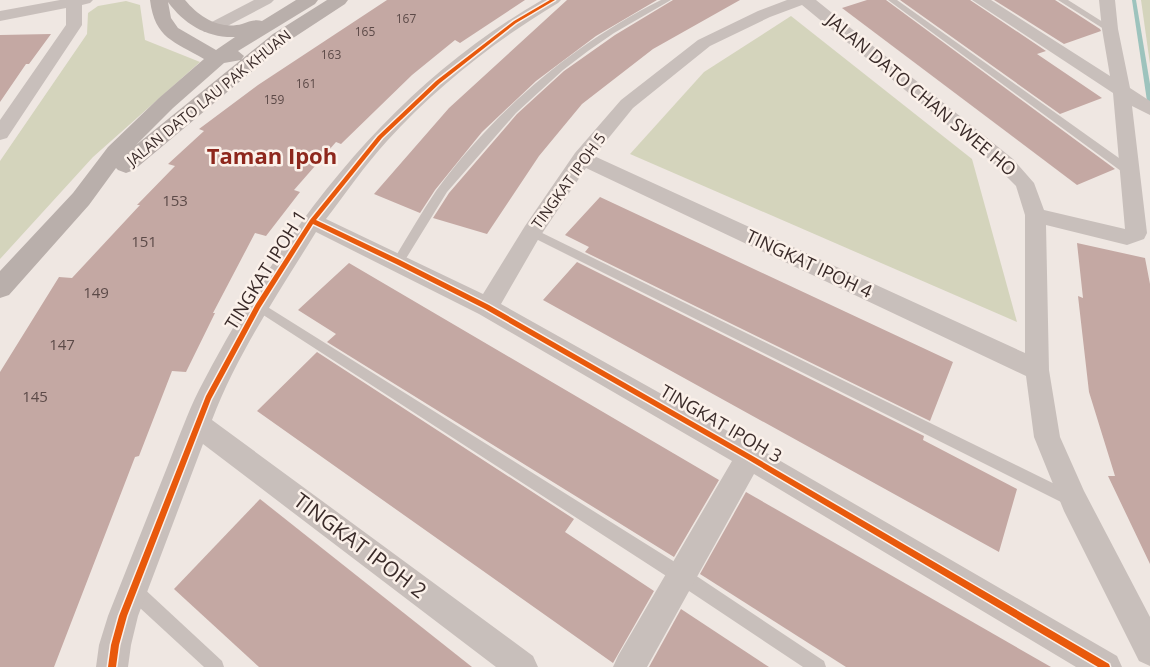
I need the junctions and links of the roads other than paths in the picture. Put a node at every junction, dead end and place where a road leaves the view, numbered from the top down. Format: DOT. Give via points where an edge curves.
graph roads {
  1 [pos="159,0"];
  2 [pos="175,0"];
  3 [pos="266,0"];
  4 [pos="309,0"];
  5 [pos="332,0"];
  6 [pos="339,0"];
  7 [pos="553,0"];
  8 [pos="667,0"];
  9 [pos="801,0"];
  10 [pos="806,0"];
  11 [pos="892,0"];
  12 [pos="980,0"];
  13 [pos="1062,0"];
  14 [pos="1107,0"];
  15 [pos="78,1"];
  16 [pos="0,16"];
  17 [pos="282,16"];
  18 [pos="210,28"];
  19 [pos="1110,28"];
  20 [pos="226,54"];
  21 [pos="1122,91"];
  22 [pos="1150,109"];
  23 [pos="0,134"];
  24 [pos="138,155"];
  25 [pos="582,158"];
  26 [pos="1129,171"];
  27 [pos="81,199"];
  28 [pos="1035,215"];
  29 [pos="312,221"];
  30 [pos="532,232"];
  31 [pos="398,262"];
  32 [pos="0,288"];
  33 [pos="258,306"];
  34 [pos="486,307"];
  35 [pos="1037,370"];
  36 [pos="198,425"];
  37 [pos="748,457"];
  38 [pos="1074,501"];
  39 [pos="680,575"];
  40 [pos="133,590"];
  41 [pos="1150,650"];
  42 [pos="112,667"];
  43 [pos="216,667"];
  44 [pos="522,667"];
  45 [pos="629,667"];
  46 [pos="818,667"];
  47 [pos="1106,667"];
  1 -- 20 [label="main road" via="164,27 170,32"];
  2 -- 18 [label="main road" via="185,13"];
  2 -- 20 [label="main road" via="179,21"];
  3 -- 18 [label="street"];
  4 -- 17 [label="main road, JALAN DATO LAU PAK KHUAN"];
  5 -- 20 [label="main road" via="300,14 247,52"];
  6 -- 24 [label="main road, JALAN DATO LAU PAK KHUAN" via="280,38"];
  7 -- 29 [label="street, TINGKAT IPOH 1" via="514,22 438,82 380,137"];
  8 -- 31 [label="lane" via="615,28 571,58 531,92 493,130 441,193"];
  9 -- 25 [label="street, TINGKAT IPOH 5" via="704,43 626,104"];
  10 -- 28 [label="street, JALAN DATO CHAN SWEE HO" via="1012,168 1025,182"];
  11 -- 26 [label="lane"];
  12 -- 21 [label="street"];
  13 -- 19 [label="lane"];
  14 -- 19 [label="street"];
  15 -- 16 [label="street"];
  15 -- 23 [label="street" via="75,23"];
  17 -- 18 [label="main road" via="245,30"];
  17 -- 20 [label="main road, JALAN DATO LAU PAK KHUAN"];
  19 -- 21 [label="street"];
  20 -- 24 [label="main road" via="228,65 161,123"];
  20 -- 27 [label="main road, JALAN DATO LAU PAK KHUAN" via="166,103 116,152"];
  21 -- 22 [label="street"];
  21 -- 26 [label="street"];
  24 -- 27 [label="main road, JALAN DATO LAU PAK KHUAN"];
  25 -- 30 [label="street, TINGKAT IPOH 5"];
  25 -- 35 [label="street, TINGKAT IPOH 4"];
  26 -- 28 [label="street" via="1137,228 1133,236 1119,236"];
  27 -- 32 [label="main road, JALAN DATO LAU PAK KHUAN"];
  28 -- 35 [label="street, JALAN DATO CHAN SWEE HO"];
  29 -- 31 [label="street, TINGKAT IPOH 3"];
  29 -- 33 [label="street, TINGKAT IPOH 1"];
  30 -- 34 [label="street, TINGKAT IPOH 5"];
  30 -- 38 [label="lane"];
  31 -- 34 [label="street, TINGKAT IPOH 3"];
  33 -- 36 [label="street, TINGKAT IPOH 1" via="208,398"];
  33 -- 39 [label="lane"];
  34 -- 37 [label="street, TINGKAT IPOH 3"];
  35 -- 38 [label="street, JALAN DATO CHAN SWEE HO" via="1047,438"];
  36 -- 40 [label="street, TINGKAT IPOH 1"];
  36 -- 44 [label="street, TINGKAT IPOH 2"];
  37 -- 39 [label="street"];
  37 -- 47 [label="street, TINGKAT IPOH 3"];
  38 -- 41 [label="street, JALAN DATO CHAN SWEE HO"];
  39 -- 45 [label="street"];
  39 -- 46 [label="lane"];
  40 -- 42 [label="street, TINGKAT IPOH 1" via="114,645"];
  40 -- 43 [label="lane"];
}
